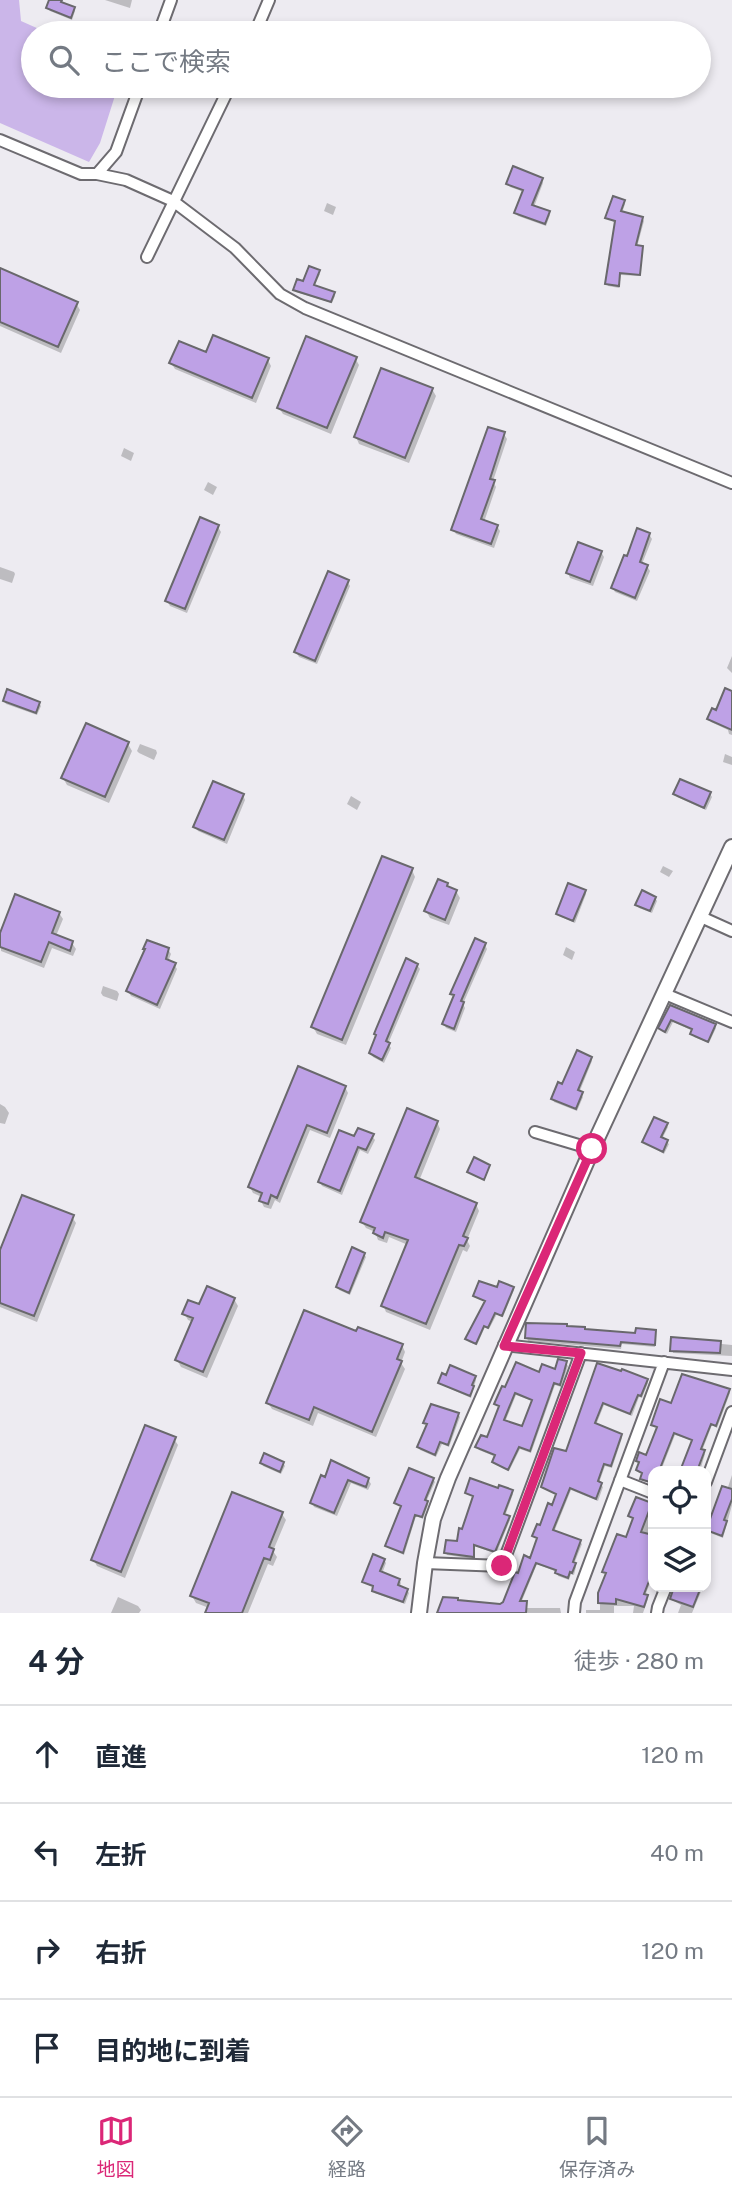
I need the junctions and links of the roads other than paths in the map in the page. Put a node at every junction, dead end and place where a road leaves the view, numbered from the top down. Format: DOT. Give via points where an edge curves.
graph roads {
  1 [pos="170,0"];
  2 [pos="269,0"];
  3 [pos="163,21"];
  4 [pos="260,21"];
  5 [pos="136,98"];
  6 [pos="224,98"];
  7 [pos="0,140"];
  8 [pos="97,174"];
  9 [pos="173,201"];
  10 [pos="147,257"];
  11 [pos="732,483"];
  12 [pos="732,847"];
  13 [pos="701,917"];
  14 [pos="732,931"];
  15 [pos="665,994"];
  16 [pos="732,1022"];
  17 [pos="535,1132"];
  18 [pos="592,1149"];
  19 [pos="504,1346"];
  20 [pos="581,1353"];
  21 [pos="664,1362"];
  22 [pos="732,1370"];
  23 [pos="732,1412"];
  24 [pos="711,1469"];
  25 [pos="620,1480"];
  26 [pos="648,1491"];
  27 [pos="425,1563"];
  28 [pos="664,1592"];
  29 [pos="419,1613"];
  30 [pos="574,1613"];
  31 [pos="657,1613"];
  1 -- 3 [label="street"];
  2 -- 4 [label="street"];
  5 -- 8 [label="street" via="116,152"];
  6 -- 9 [label="street"];
  7 -- 8 [label="street" via="81,174"];
  8 -- 9 [label="street" via="126,180"];
  9 -- 10 [label="street"];
  9 -- 11 [label="street" via="235,248 280,294 305,308"];
  12 -- 13 [label="street"];
  13 -- 14 [label="street"];
  13 -- 15 [label="street"];
  15 -- 16 [label="street"];
  15 -- 18 [label="street"];
  17 -- 18 [label="street"];
  18 -- 19 [label="street"];
  19 -- 20 [label="street"];
  19 -- 27 [label="street" via="433,1519"];
  20 -- 21 [label="street"];
  20 -- 27 [label="street" via="502,1566"];
  21 -- 22 [label="street"];
  21 -- 25 [label="street"];
  23 -- 24 [label="street"];
  25 -- 26 [label="street"];
  25 -- 30 [label="street"];
  27 -- 29 [label="street"];
  28 -- 31 [label="street"];
}
